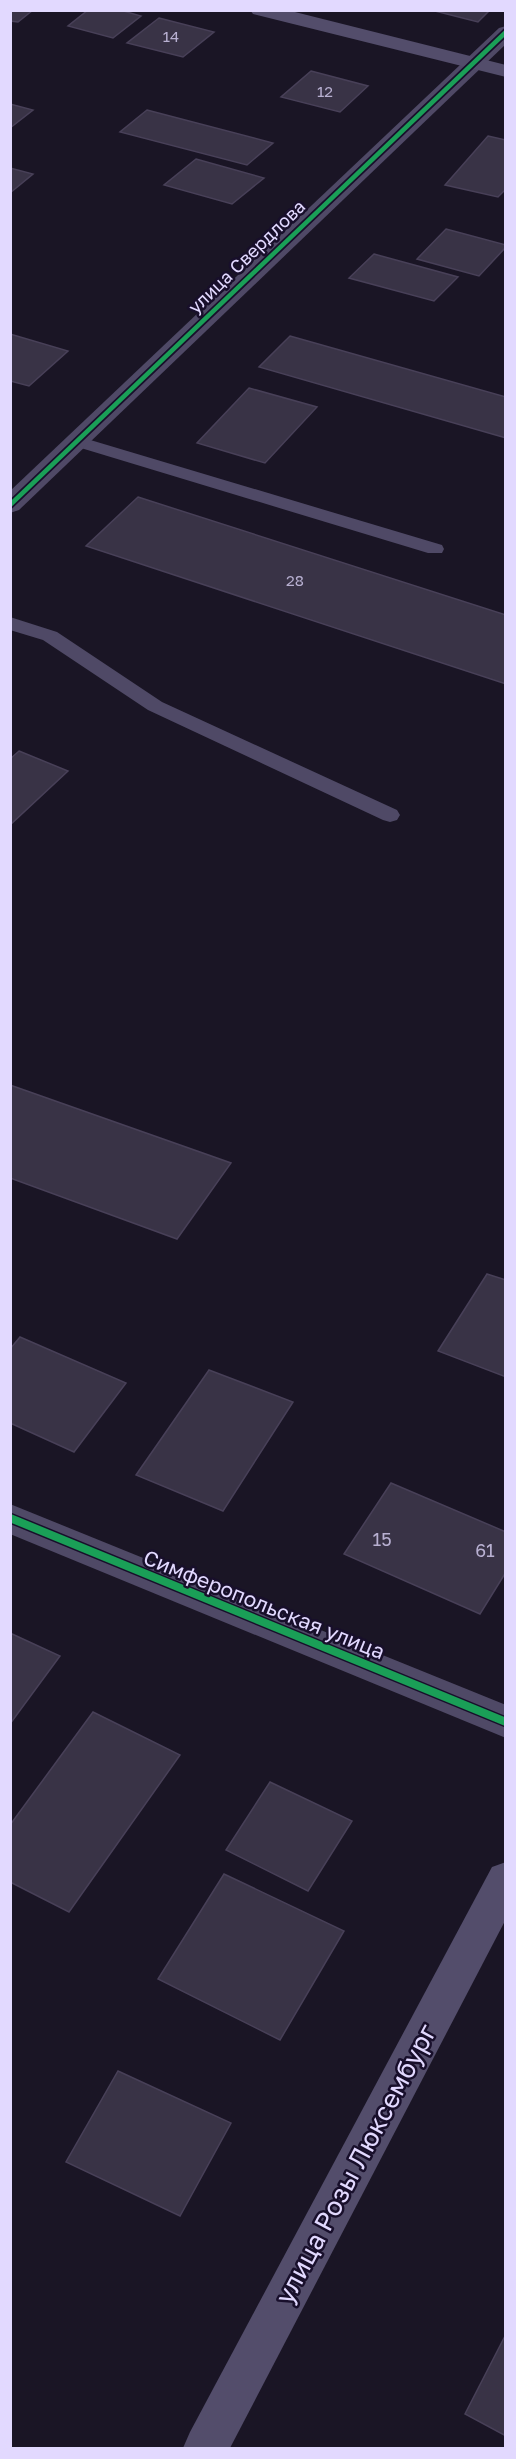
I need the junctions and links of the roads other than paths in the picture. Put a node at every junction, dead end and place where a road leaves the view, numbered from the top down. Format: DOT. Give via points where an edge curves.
graph roads {
  1 [pos="260,10"];
  2 [pos="506,32"];
  3 [pos="471,63"];
  4 [pos="506,71"];
  5 [pos="78,441"];
  6 [pos="10,505"];
  7 [pos="435,549"];
  8 [pos="10,623"];
  9 [pos="390,815"];
  10 [pos="10,1518"];
  11 [pos="506,1722"];
  12 [pos="506,1879"];
  13 [pos="206,2448"];
  1 -- 3 [label="main road"];
  2 -- 3 [label="street, улица Свердлова"];
  3 -- 4 [label="main road"];
  3 -- 5 [label="street, улица Свердлова"];
  5 -- 6 [label="street, улица Свердлова"];
  5 -- 7 [label="lane"];
  8 -- 9 [label="lane" via="50,636 155,706"];
  10 -- 11 [label="street, Симферопольская улица"];
  12 -- 13 [label="main road, улица Розы Люксембург"];
}
